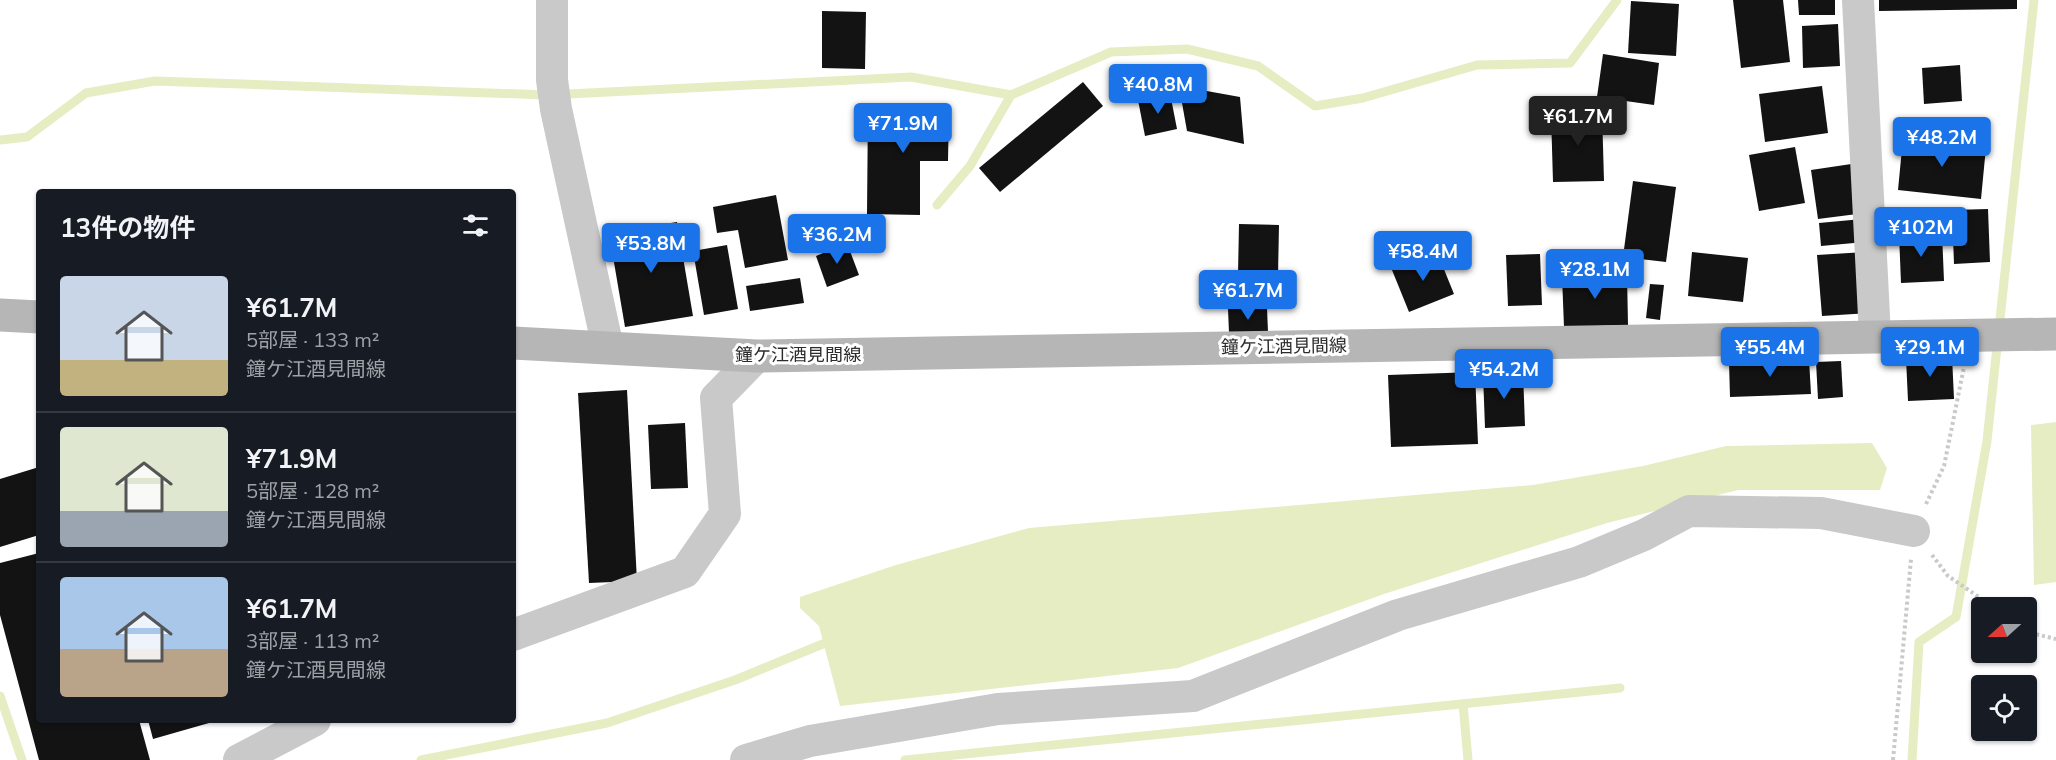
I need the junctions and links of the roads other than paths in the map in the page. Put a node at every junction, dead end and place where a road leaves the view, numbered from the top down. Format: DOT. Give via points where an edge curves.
graph roads {
  1 [pos="552,0"];
  2 [pos="1858,0"];
  3 [pos="0,315"];
  4 [pos="36,317"];
  5 [pos="2056,334"];
  6 [pos="1875,336"];
  7 [pos="516,343"];
  8 [pos="608,348"];
  9 [pos="757,356"];
  10 [pos="1914,531"];
  11 [pos="516,634"];
  12 [pos="309,723"];
  13 [pos="239,760"];
  14 [pos="746,760"];
  1 -- 8 [label="street" via="556,110"];
  2 -- 6 [label="street"];
  3 -- 4 [label="main road"];
  5 -- 6 [label="main road, 鐘ケ江酒見間線"];
  6 -- 9 [label="main road, 鐘ケ江酒見間線"];
  7 -- 8 [label="main road, 鐘ケ江酒見間線"];
  8 -- 9 [label="main road, 鐘ケ江酒見間線"];
  9 -- 11 [label="street" via="716,398 725,514 685,572"];
  10 -- 14 [label="street" via="1821,513 1689,511 1579,562 1398,615 1193,696 998,709 810,741"];
  12 -- 13 [label="street"];
}
